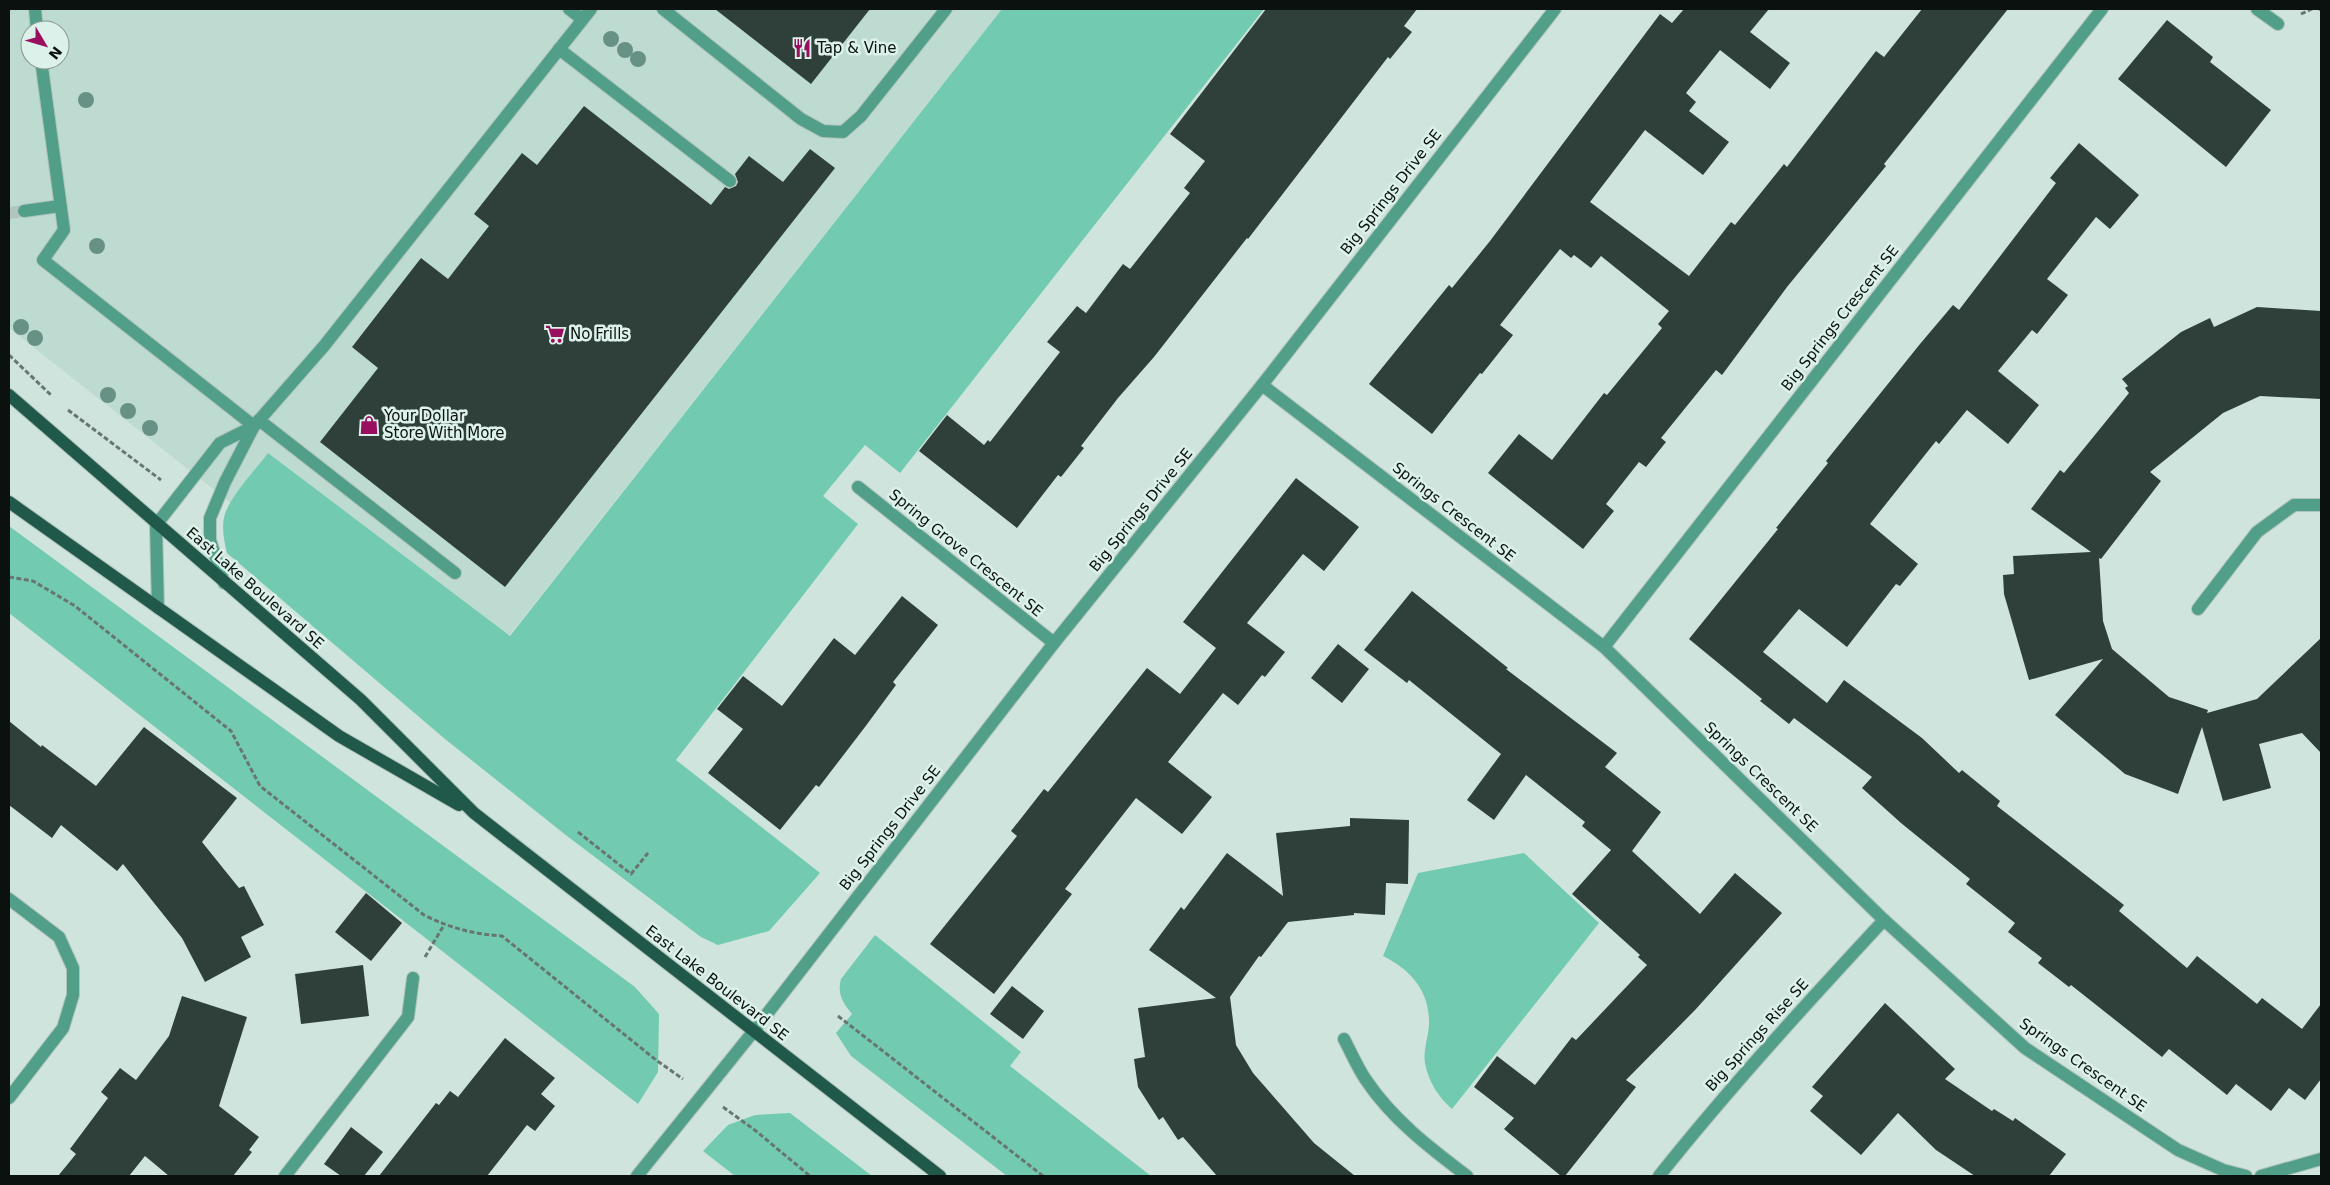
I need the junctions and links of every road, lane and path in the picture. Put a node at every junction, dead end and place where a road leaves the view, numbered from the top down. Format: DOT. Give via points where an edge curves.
graph roads {
  1 [pos="569,9"];
  2 [pos="591,9"];
  3 [pos="662,9"];
  4 [pos="946,9"];
  5 [pos="1555,9"];
  6 [pos="2102,9"];
  7 [pos="2257,9"];
  8 [pos="582,19"];
  9 [pos="2278,24"];
  10 [pos="559,49"];
  11 [pos="42,70"];
  12 [pos="730,181"];
  13 [pos="60,206"];
  14 [pos="24,211"];
  15 [pos="9,355"];
  16 [pos="1262,385"];
  17 [pos="9,395"];
  18 [pos="56,399"];
  19 [pos="62,406"];
  20 [pos="256,423"];
  21 [pos="858,488"];
  22 [pos="180,494"];
  23 [pos="9,502"];
  24 [pos="2321,505"];
  25 [pos="156,525"];
  26 [pos="455,573"];
  27 [pos="9,577"];
  28 [pos="224,583"];
  29 [pos="158,608"];
  30 [pos="2198,608"];
  31 [pos="1054,644"];
  32 [pos="1604,647"];
  33 [pos="474,813"];
  34 [pos="578,832"];
  35 [pos="648,853"];
  36 [pos="9,899"];
  37 [pos="1884,920"];
  38 [pos="444,925"];
  39 [pos="413,978"];
  40 [pos="838,1016"];
  41 [pos="753,1032"];
  42 [pos="1344,1039"];
  43 [pos="703,1093"];
  44 [pos="9,1098"];
  45 [pos="2321,1159"];
  46 [pos="285,1176"];
  47 [pos="637,1176"];
  48 [pos="810,1176"];
  49 [pos="940,1176"];
  50 [pos="1043,1176"];
  51 [pos="1467,1176"];
  52 [pos="1660,1176"];
  53 [pos="2246,1176"];
  54 [pos="2261,1176"];
  1 -- 8 [label="street"];
  2 -- 8 [label="street"];
  3 -- 4 [label="street" via="801,119 823,131 843,132 861,116"];
  5 -- 16 [label="street, Big Springs Drive SE"];
  6 -- 32 [label="street, Big Springs Crescent SE"];
  7 -- 9 [label="street"];
  8 -- 10 [label="street"];
  10 -- 12 [label="street"];
  10 -- 20 [label="street" via="324,346"];
  11 -- 13 [label="street"];
  13 -- 14 [label="street"];
  13 -- 20 [label="street" via="64,230 42,260"];
  15 -- 18 [label="path"];
  16 -- 31 [label="street, Big Springs Drive SE"];
  16 -- 32 [label="street, Springs Crescent SE"];
  17 -- 25 [label="main road, East Lake Boulevard SE"];
  19 -- 22 [label="path"];
  20 -- 22 [label="street" via="220,443"];
  20 -- 26 [label="street"];
  20 -- 28 [label="street" via="210,518 210,540"];
  21 -- 31 [label="street, Spring Grove Crescent SE"];
  22 -- 25 [label="street"];
  23 -- 29 [label="main road, East Lake Boulevard SE"];
  24 -- 30 [label="street" via="2294,505 2257,532"];
  25 -- 28 [label="main road, East Lake Boulevard SE"];
  25 -- 29 [label="street"];
  27 -- 38 [label="path" via="33,581 75,606 231,731 260,786 424,915"];
  28 -- 33 [label="main road, East Lake Boulevard SE" via="361,700"];
  29 -- 33 [label="main road, East Lake Boulevard SE" via="339,736"];
  31 -- 41 [label="street, Big Springs Drive SE"];
  32 -- 37 [label="street, Springs Crescent SE"];
  33 -- 41 [label="main road, East Lake Boulevard SE"];
  34 -- 35 [label="path" via="632,874"];
  36 -- 44 [label="street" via="59,938 73,968 73,995 63,1028"];
  37 -- 52 [label="street, Big Springs Rise SE" via="1710,1112"];
  37 -- 53 [label="street, Springs Crescent SE" via="2025,1048 2178,1150 2223,1170"];
  38 -- 39 [label="path"];
  38 -- 43 [label="path" via="474,934 502,936 656,1060"];
  39 -- 46 [label="street" via="408,1017"];
  40 -- 50 [label="path"];
  41 -- 43 [label="street, Big Springs Drive SE"];
  41 -- 49 [label="main road, East Lake Boulevard SE"];
  42 -- 51 [label="street" via="1366,1080 1394,1114 1419,1139"];
  43 -- 47 [label="street, Big Springs Drive SE"];
  43 -- 48 [label="path"];
  45 -- 54 [label="street"];
}
